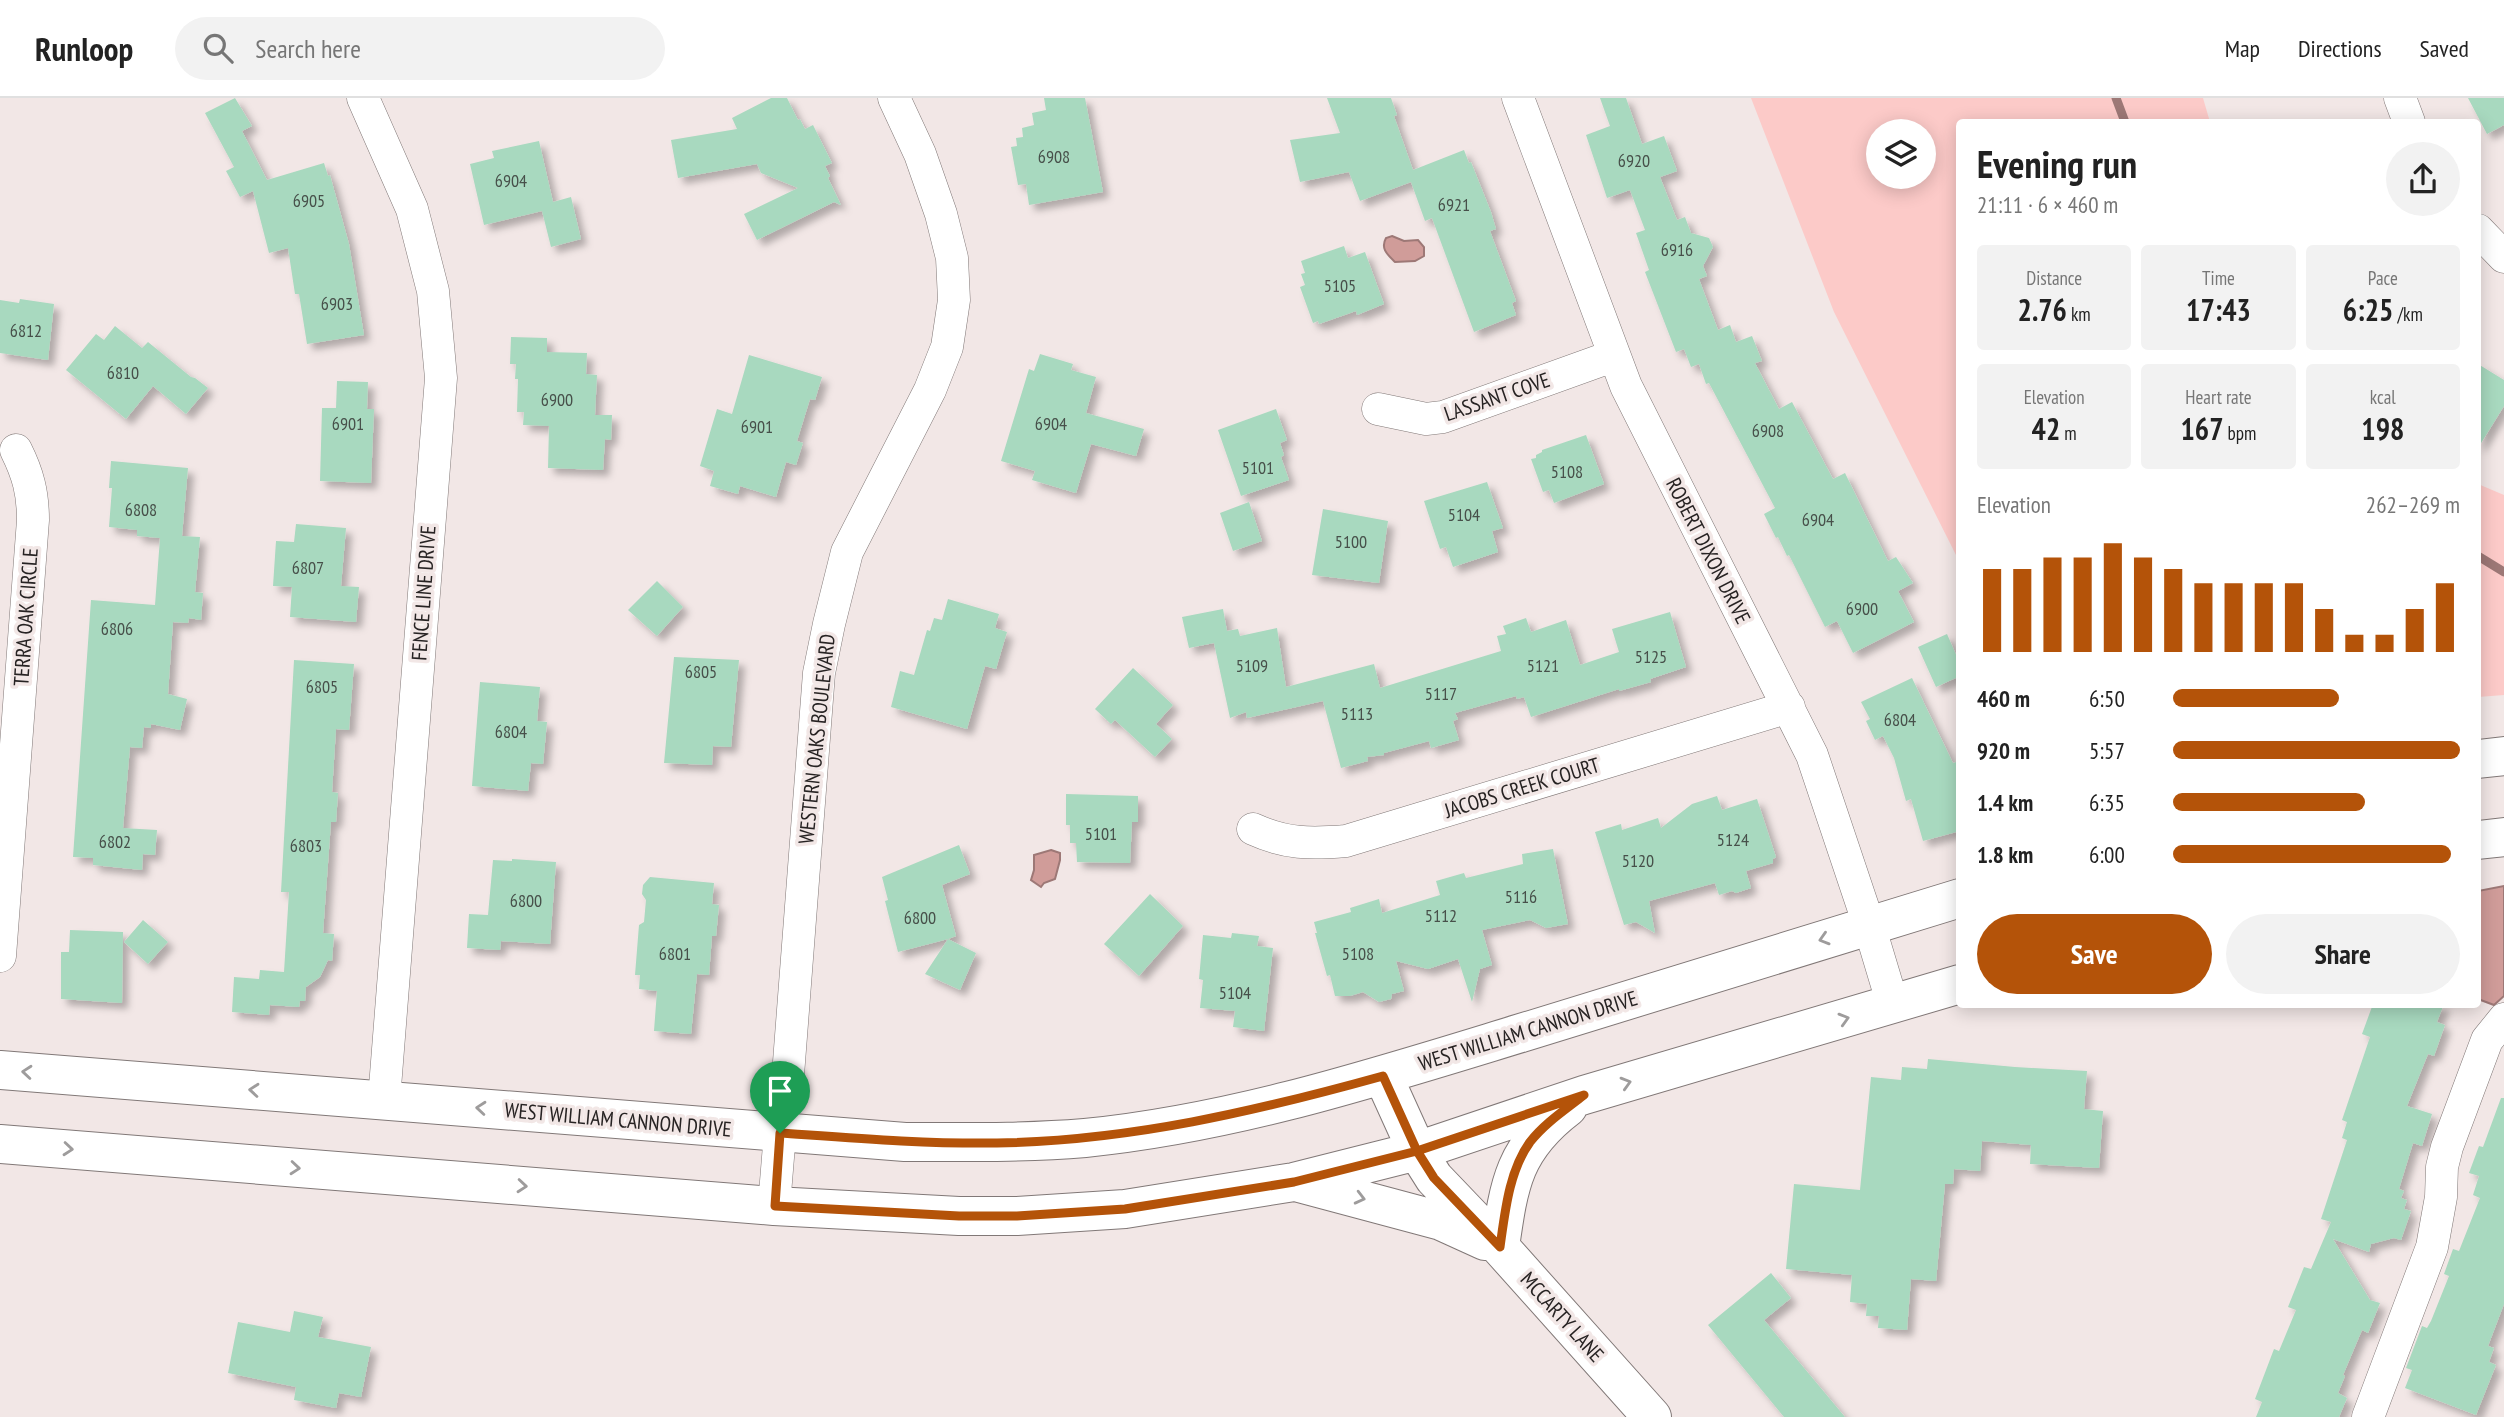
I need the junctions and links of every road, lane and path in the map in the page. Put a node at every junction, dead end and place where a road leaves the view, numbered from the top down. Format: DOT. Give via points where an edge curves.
graph roads {
  1 [pos="363,98"];
  2 [pos="894,98"];
  3 [pos="1518,98"];
  4 [pos="2400,98"];
  5 [pos="2408,119"];
  6 [pos="2481,233"];
  7 [pos="2504,257"];
  8 [pos="1614,356"];
  9 [pos="1378,409"];
  10 [pos="16,450"];
  11 [pos="1789,707"];
  12 [pos="2504,756"];
  13 [pos="2481,759"];
  14 [pos="1253,829"];
  15 [pos="2504,837"];
  16 [pos="2481,840"];
  17 [pos="1956,899"];
  18 [pos="1869,925"];
  19 [pos="0,956"];
  20 [pos="1956,985"];
  21 [pos="1893,1004"];
  22 [pos="2504,1019"];
  23 [pos="0,1070"];
  24 [pos="1383,1076"];
  25 [pos="1584,1095"];
  26 [pos="384,1100"];
  27 [pos="780,1133"];
  28 [pos="0,1144"];
  29 [pos="1417,1151"];
  30 [pos="1294,1182"];
  31 [pos="775,1206"];
  32 [pos="1500,1247"];
  33 [pos="1652,1417"];
  34 [pos="2368,1417"];
  1 -- 26 [label="street, FENCE LINE DRIVE" via="412,209 433,291 441,378"];
  2 -- 27 [label="street, WESTERN OAKS BOULEVARD" via="941,214 952,258 954,300 947,347 846,552 829,624 819,673"];
  3 -- 8 [label="street, ROBERT DIXON DRIVE"];
  4 -- 5 [label="street"];
  6 -- 7 [label="street"];
  8 -- 9 [label="street, LASSANT COVE" via="1443,417 1426,419"];
  8 -- 11 [label="street, ROBERT DIXON DRIVE" via="1656,449"];
  10 -- 19 [label="street, TERRA OAK CIRCLE" via="33,493 33,520"];
  11 -- 14 [label="street, JACOBS CREEK COURT" via="1346,841 1308,844 1275,839"];
  11 -- 18 [label="street, ROBERT DIXON DRIVE" via="1812,755"];
  12 -- 13 [label="main road"];
  15 -- 16 [label="main road"];
  17 -- 18 [label="main road, WEST WILLIAM CANNON DRIVE"];
  18 -- 21 [label="street, ROBERT DIXON DRIVE"];
  18 -- 24 [label="main road, WEST WILLIAM CANNON DRIVE, one-way"];
  20 -- 21 [label="main road"];
  25 -- 21 [label="main road, one-way"];
  22 -- 34 [label="street" via="2487,1040 2447,1147 2432,1247"];
  26 -- 23 [label="main road, WEST WILLIAM CANNON DRIVE, one-way"];
  24 -- 27 [label="main road, WEST WILLIAM CANNON DRIVE" via="1278,1105 1087,1138 905,1142"];
  24 -- 29 [label="main road, MCCARTY LANE"];
  25 -- 29 [label="main road"];
  25 -- 32 [label="main road" via="1529,1143 1506,1199"];
  27 -- 26 [label="main road, WEST WILLIAM CANNON DRIVE, one-way"];
  27 -- 31 [label="street, WESTERN OAKS BOULEVARD"];
  28 -- 31 [label="main road, one-way"];
  29 -- 30 [label="main road"];
  29 -- 32 [label="main road, MCCARTY LANE" via="1434,1178"];
  30 -- 31 [label="main road" via="1125,1209 1017,1216"];
  30 -- 32 [label="main road, one-way" via="1441,1221"];
  32 -- 33 [label="main road, MCCARTY LANE"];
}
